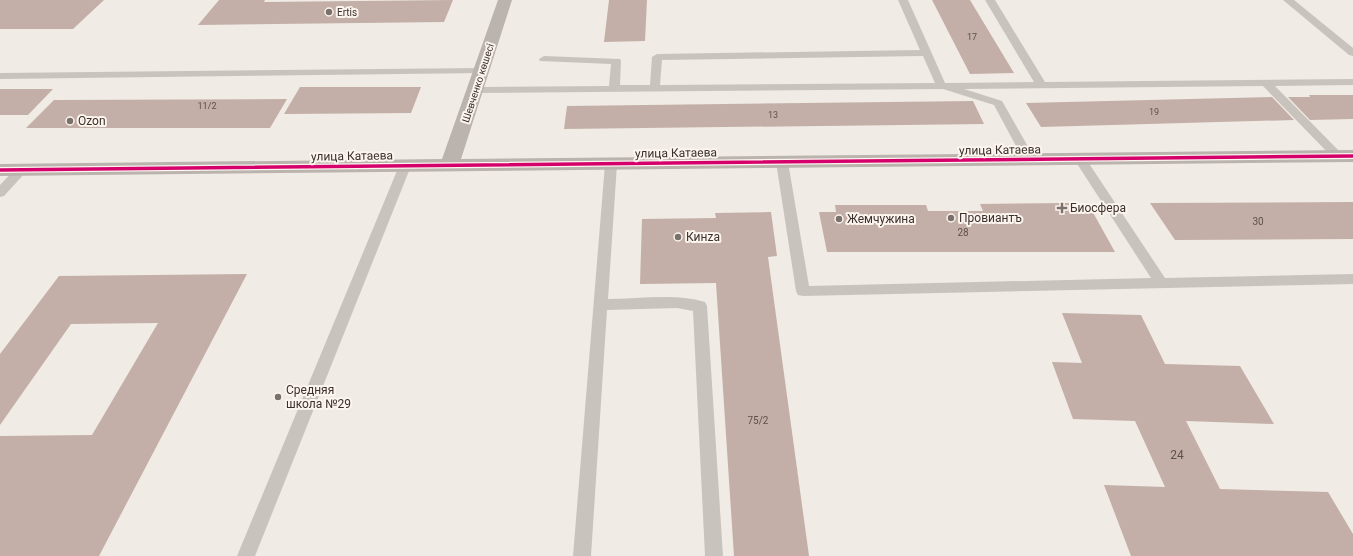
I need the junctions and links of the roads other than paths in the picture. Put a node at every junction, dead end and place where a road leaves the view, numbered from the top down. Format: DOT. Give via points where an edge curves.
graph roads {
  1 [pos="505,0"];
  2 [pos="904,0"];
  3 [pos="990,0"];
  4 [pos="1288,0"];
  5 [pos="927,53"];
  6 [pos="1353,53"];
  7 [pos="544,58"];
  8 [pos="481,71"];
  9 [pos="0,76"];
  10 [pos="1353,82"];
  11 [pos="1266,83"];
  12 [pos="941,85"];
  13 [pos="1042,86"];
  14 [pos="655,88"];
  15 [pos="614,89"];
  16 [pos="475,90"];
  17 [pos="1346,156"];
  18 [pos="1080,159"];
  19 [pos="1029,160"];
  20 [pos="782,162"];
  21 [pos="611,164"];
  22 [pos="450,165"];
  23 [pos="405,166"];
  24 [pos="0,170"];
  25 [pos="21,170"];
  26 [pos="0,193"];
  27 [pos="1353,279"];
  28 [pos="1161,283"];
  29 [pos="600,305"];
  30 [pos="246,556"];
  31 [pos="582,556"];
  32 [pos="714,556"];
  1 -- 8 [label="street, Шевченко көшесі"];
  2 -- 5 [label="lane"];
  3 -- 13 [label="lane"];
  4 -- 6 [label="lane"];
  5 -- 12 [label="lane"];
  5 -- 14 [label="lane" via="657,57"];
  7 -- 15 [label="lane" via="616,60"];
  8 -- 9 [label="lane"];
  8 -- 16 [label="street, Шевченко көшесі"];
  10 -- 11 [label="lane"];
  11 -- 13 [label="lane"];
  11 -- 17 [label="lane"];
  12 -- 13 [label="lane"];
  12 -- 14 [label="lane"];
  12 -- 19 [label="lane" via="998,103"];
  14 -- 15 [label="lane"];
  15 -- 16 [label="lane"];
  16 -- 22 [label="street, Шевченко көшесі"];
  17 -- 18 [label="street, улица Катаева"];
  18 -- 19 [label="street, улица Катаева"];
  18 -- 28 [label="lane"];
  19 -- 20 [label="street, улица Катаева"];
  20 -- 21 [label="street, улица Катаева"];
  20 -- 28 [label="lane" via="803,291"];
  21 -- 22 [label="street, улица Катаева"];
  21 -- 29 [label="lane"];
  22 -- 23 [label="street, улица Катаева"];
  23 -- 25 [label="street, улица Катаева"];
  23 -- 30 [label="lane"];
  24 -- 25 [label="street, улица Катаева"];
  25 -- 26 [label="lane"];
  27 -- 28 [label="lane"];
  29 -- 31 [label="lane"];
  29 -- 32 [label="lane" via="677,303 700,306"];
}
